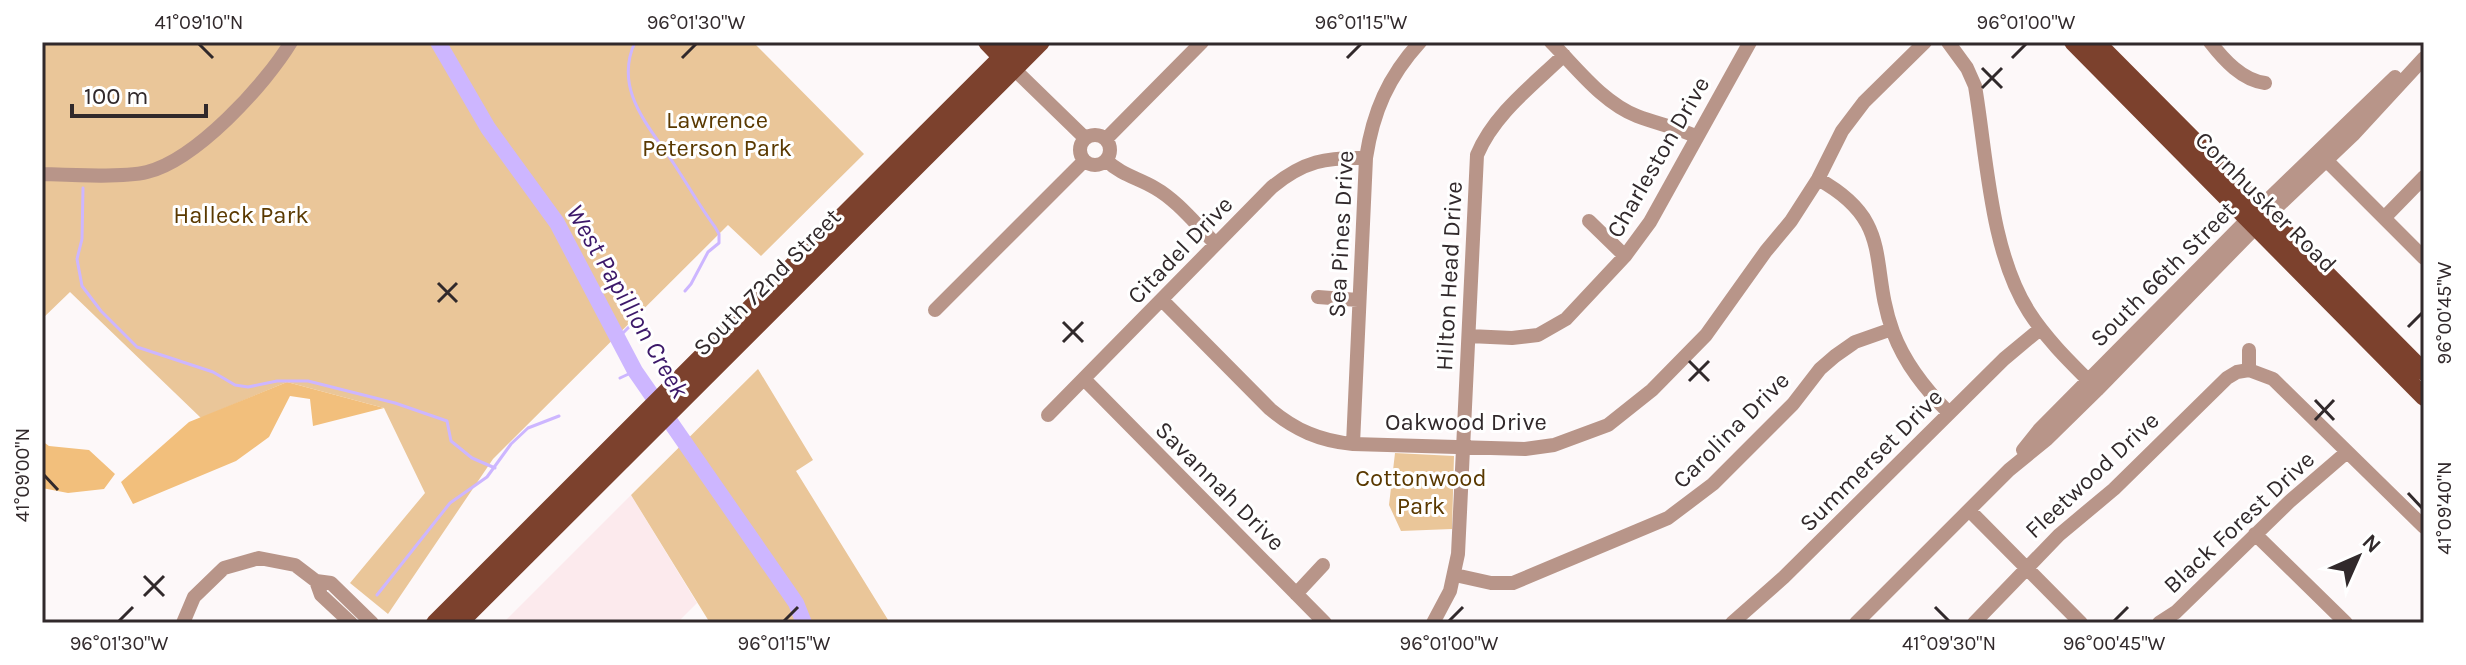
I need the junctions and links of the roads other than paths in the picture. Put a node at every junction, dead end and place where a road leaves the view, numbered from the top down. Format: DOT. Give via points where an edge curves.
graph roads {
  1 [pos="291,42"];
  2 [pos="987,42"];
  3 [pos="1017,42"];
  4 [pos="1041,42"];
  5 [pos="1202,42"];
  6 [pos="1420,42"];
  7 [pos="1551,42"];
  8 [pos="1750,42"];
  9 [pos="1925,42"];
  10 [pos="1948,42"];
  11 [pos="2073,42"];
  12 [pos="2096,42"];
  13 [pos="2210,42"];
  14 [pos="2424,48"];
  15 [pos="1564,55"];
  16 [pos="2424,58"];
  17 [pos="1008,63"];
  18 [pos="2265,83"];
  19 [pos="1697,137"];
  20 [pos="1085,138"];
  21 [pos="1106,139"];
  22 [pos="2322,156"];
  23 [pos="1366,158"];
  24 [pos="1106,160"];
  25 [pos="1084,161"];
  26 [pos="42,174"];
  27 [pos="2424,177"];
  28 [pos="1818,179"];
  29 [pos="2260,216"];
  30 [pos="2384,218"];
  31 [pos="1589,221"];
  32 [pos="1216,244"];
  33 [pos="1625,256"];
  34 [pos="2424,258"];
  35 [pos="1318,297"];
  36 [pos="1162,300"];
  37 [pos="1358,300"];
  38 [pos="935,310"];
  39 [pos="1892,329"];
  40 [pos="2040,329"];
  41 [pos="1469,336"];
  42 [pos="2249,350"];
  43 [pos="2249,370"];
  44 [pos="2424,372"];
  45 [pos="1084,379"];
  46 [pos="2092,385"];
  47 [pos="2424,397"];
  48 [pos="1949,413"];
  49 [pos="1048,415"];
  50 [pos="628,443"];
  51 [pos="1353,444"];
  52 [pos="1462,447"];
  53 [pos="2347,452"];
  54 [pos="1969,510"];
  55 [pos="2424,527"];
  56 [pos="2255,534"];
  57 [pos="1323,565"];
  58 [pos="2027,567"];
  59 [pos="1455,575"];
  60 [pos="316,581"];
  61 [pos="1296,594"];
  62 [pos="2180,617"];
  63 [pos="183,623"];
  64 [pos="351,623"];
  65 [pos="372,623"];
  66 [pos="435,623"];
  67 [pos="459,623"];
  68 [pos="1325,623"];
  69 [pos="1433,623"];
  70 [pos="1732,623"];
  71 [pos="1856,623"];
  72 [pos="1974,623"];
  73 [pos="2081,623"];
  74 [pos="2159,623"];
  75 [pos="2346,623"];
  1 -- 26 [label="street" via="243,100 178,159 143,173"];
  2 -- 17 [label="main road"];
  3 -- 17 [label="main road, South 72nd Street"];
  4 -- 17 [label="main road, South 72nd Street"];
  5 -- 21 [label="street"];
  6 -- 23 [label="street, Sea Pines Drive" via="1391,77 1375,111"];
  7 -- 15 [label="street"];
  8 -- 19 [label="street, Charleston Drive"];
  9 -- 28 [label="street, Oakwood Drive" via="1864,102 1842,131"];
  10 -- 40 [label="street" via="1975,86 2001,245 2018,293"];
  11 -- 29 [label="main road, Cornhusker Road"];
  12 -- 29 [label="main road, Cornhusker Road"];
  13 -- 18 [label="street" via="2250,80"];
  14 -- 22 [label="street, South 66th Street"];
  15 -- 19 [label="street" via="1614,103"];
  15 -- 41 [label="street, Hilton Head Drive" via="1486,134 1477,155"];
  16 -- 22 [label="street, South 66th Street"];
  17 -- 20 [label="street"];
  17 -- 50 [label="main road, South 72nd Street"];
  19 -- 33 [label="street, Charleston Drive"];
  20 -- 21 [label="street"];
  20 -- 25 [label="street" via="1079,151"];
  21 -- 24 [label="street"];
  22 -- 29 [label="street, South 66th Street"];
  22 -- 30 [label="street"];
  23 -- 32 [label="street, Citadel Drive" via="1335,158 1289,173"];
  23 -- 37 [label="street, Sea Pines Drive"];
  24 -- 25 [label="street" via="1095,165"];
  24 -- 32 [label="street" via="1166,195"];
  25 -- 38 [label="street"];
  27 -- 30 [label="street"];
  28 -- 39 [label="street" via="1838,190 1867,221"];
  28 -- 52 [label="street, Oakwood Drive" via="1706,335 1629,411 1608,425 1554,445"];
  29 -- 44 [label="main road, Cornhusker Road"];
  29 -- 46 [label="street, South 66th Street"];
  29 -- 47 [label="main road, Cornhusker Road"];
  30 -- 34 [label="street"];
  31 -- 33 [label="street"];
  32 -- 36 [label="street, Citadel Drive"];
  33 -- 41 [label="street, Charleston Drive" via="1551,329 1512,338"];
  35 -- 37 [label="street"];
  36 -- 45 [label="street, Citadel Drive"];
  36 -- 51 [label="street, Oakwood Drive" via="1289,425 1332,442"];
  37 -- 51 [label="street, Sea Pines Drive"];
  39 -- 48 [label="street" via="1913,372"];
  39 -- 59 [label="street, Carolina Drive" via="1855,342 1835,356 1713,484 1668,518 1513,583"];
  40 -- 46 [label="street"];
  40 -- 48 [label="street, Summerset Drive"];
  41 -- 52 [label="street, Hilton Head Drive"];
  42 -- 43 [label="street"];
  43 -- 53 [label="street" via="2273,379"];
  43 -- 58 [label="street, Fleetwood Drive" via="2212,390"];
  45 -- 49 [label="street, Citadel Drive"];
  45 -- 61 [label="street, Savannah Drive"];
  46 -- 54 [label="street, South 66th Street" via="2047,439"];
  48 -- 70 [label="street, Summerset Drive"];
  50 -- 66 [label="main road, South 72nd Street"];
  50 -- 67 [label="main road, South 72nd Street"];
  51 -- 52 [label="street, Oakwood Drive"];
  52 -- 59 [label="street, Hilton Head Drive"];
  53 -- 55 [label="street"];
  53 -- 56 [label="street, Black Forest Drive"];
  54 -- 58 [label="street"];
  54 -- 71 [label="street, South 66th Street"];
  56 -- 62 [label="street, Black Forest Drive"];
  56 -- 75 [label="street"];
  57 -- 61 [label="street"];
  58 -- 72 [label="street, Fleetwood Drive"];
  58 -- 73 [label="street"];
  59 -- 69 [label="street, Hilton Head Drive"];
  60 -- 63 [label="street" via="295,565 259,558 224,568 194,597"];
  60 -- 64 [label="street" via="321,595"];
  60 -- 65 [label="street" via="331,583"];
  61 -- 68 [label="street, Savannah Drive"];
  62 -- 74 [label="street, Black Forest Drive"];
}
